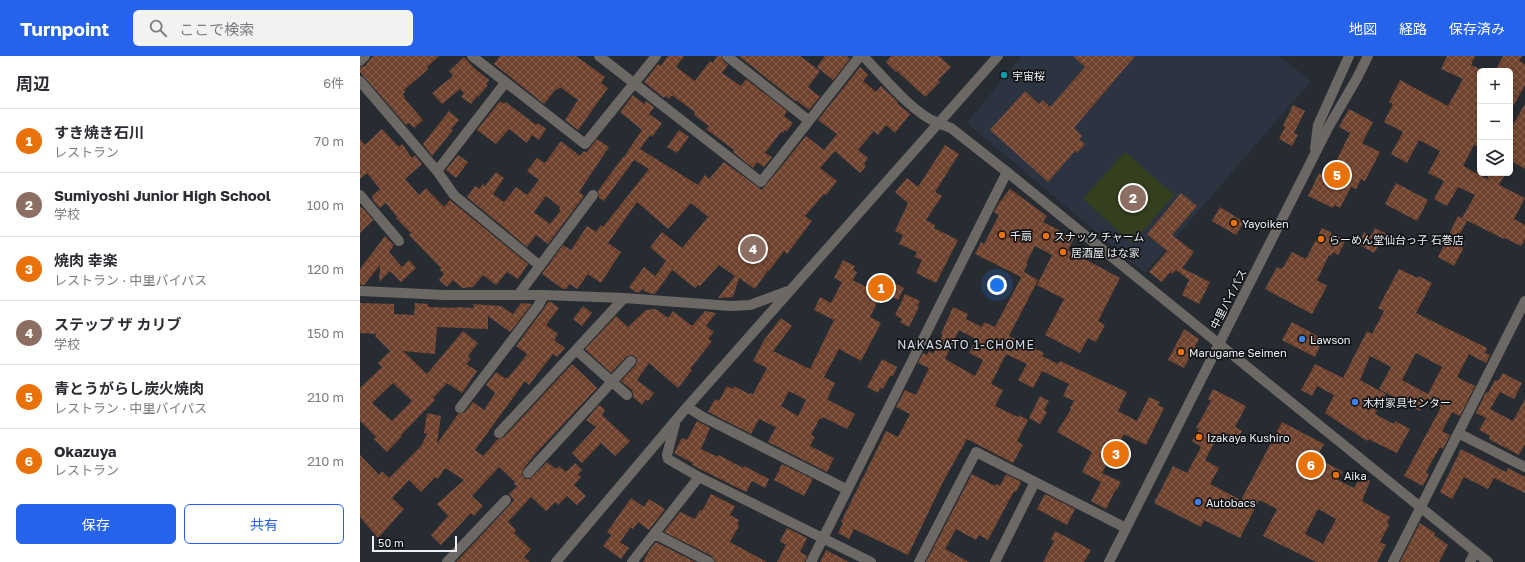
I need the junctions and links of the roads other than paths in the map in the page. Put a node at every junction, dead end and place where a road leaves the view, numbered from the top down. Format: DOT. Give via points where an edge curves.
graph roads {
  1 [pos="365,56"];
  2 [pos="472,56"];
  3 [pos="599,56"];
  4 [pos="656,56"];
  5 [pos="727,56"];
  6 [pos="861,56"];
  7 [pos="998,56"];
  8 [pos="1349,56"];
  9 [pos="1368,56"];
  10 [pos="360,61"];
  11 [pos="360,81"];
  12 [pos="505,83"];
  13 [pos="633,84"];
  14 [pos="808,120"];
  15 [pos="938,123"];
  16 [pos="1314,155"];
  17 [pos="437,171"];
  18 [pos="1007,172"];
  19 [pos="360,195"];
  20 [pos="593,195"];
  21 [pos="399,241"];
  22 [pos="540,266"];
  23 [pos="360,291"];
  24 [pos="790,291"];
  25 [pos="518,295"];
  26 [pos="544,295"];
  27 [pos="624,298"];
  28 [pos="1525,301"];
  29 [pos="1219,343"];
  30 [pos="576,350"];
  31 [pos="631,361"];
  32 [pos="612,382"];
  33 [pos="627,395"];
  34 [pos="687,407"];
  35 [pos="460,408"];
  36 [pos="676,420"];
  37 [pos="499,433"];
  38 [pos="1458,433"];
  39 [pos="1525,467"];
  40 [pos="528,473"];
  41 [pos="699,477"];
  42 [pos="1035,482"];
  43 [pos="846,489"];
  44 [pos="506,500"];
  45 [pos="1421,508"];
  46 [pos="1126,528"];
  47 [pos="655,534"];
  48 [pos="822,538"];
  49 [pos="1475,552"];
  50 [pos="447,562"];
  51 [pos="556,562"];
  52 [pos="632,562"];
  53 [pos="709,562"];
  54 [pos="811,562"];
  55 [pos="871,562"];
  56 [pos="919,562"];
  57 [pos="995,562"];
  58 [pos="1109,562"];
  59 [pos="1393,562"];
  60 [pos="1470,562"];
  61 [pos="1488,562"];
  1 -- 10 [label="street"];
  2 -- 12 [label="street"];
  3 -- 13 [label="street"];
  4 -- 13 [label="street"];
  5 -- 14 [label="street"];
  6 -- 14 [label="street"];
  6 -- 15 [label="street" via="917,111"];
  7 -- 15 [label="street"];
  8 -- 16 [label="street, 中里バイパス" via="1318,125"];
  9 -- 16 [label="street, 中里バイパス"];
  11 -- 17 [label="street"];
  12 -- 13 [label="street" via="585,144"];
  12 -- 17 [label="street"];
  13 -- 14 [label="street" via="761,182"];
  15 -- 18 [label="street" via="951,128"];
  15 -- 24 [label="street"];
  16 -- 29 [label="street, 中里バイパス"];
  17 -- 22 [label="street" via="454,195"];
  18 -- 29 [label="street"];
  18 -- 43 [label="street"];
  19 -- 21 [label="street"];
  20 -- 22 [label="street"];
  22 -- 25 [label="street"];
  23 -- 25 [label="street"];
  24 -- 27 [label="street" via="750,305 731,306"];
  24 -- 34 [label="street"];
  25 -- 26 [label="street"];
  26 -- 27 [label="street"];
  26 -- 35 [label="street"];
  27 -- 30 [label="street"];
  28 -- 38 [label="street"];
  29 -- 45 [label="street"];
  29 -- 46 [label="street, 中里バイパス"];
  30 -- 32 [label="street"];
  30 -- 37 [label="street"];
  31 -- 32 [label="street"];
  32 -- 33 [label="street"];
  32 -- 40 [label="street"];
  34 -- 36 [label="street"];
  34 -- 43 [label="street"];
  36 -- 41 [label="street" via="666,455 668,459"];
  36 -- 51 [label="street"];
  38 -- 39 [label="street"];
  38 -- 45 [label="street"];
  41 -- 47 [label="street"];
  41 -- 48 [label="street"];
  42 -- 46 [label="street"];
  42 -- 56 [label="street" via="976,452"];
  42 -- 57 [label="street"];
  43 -- 48 [label="street"];
  44 -- 50 [label="street"];
  45 -- 49 [label="street"];
  45 -- 59 [label="street"];
  46 -- 58 [label="street, 中里バイパス"];
  47 -- 52 [label="street"];
  47 -- 53 [label="street"];
  48 -- 54 [label="street"];
  48 -- 55 [label="street"];
  49 -- 60 [label="street"];
  49 -- 61 [label="street"];
}
